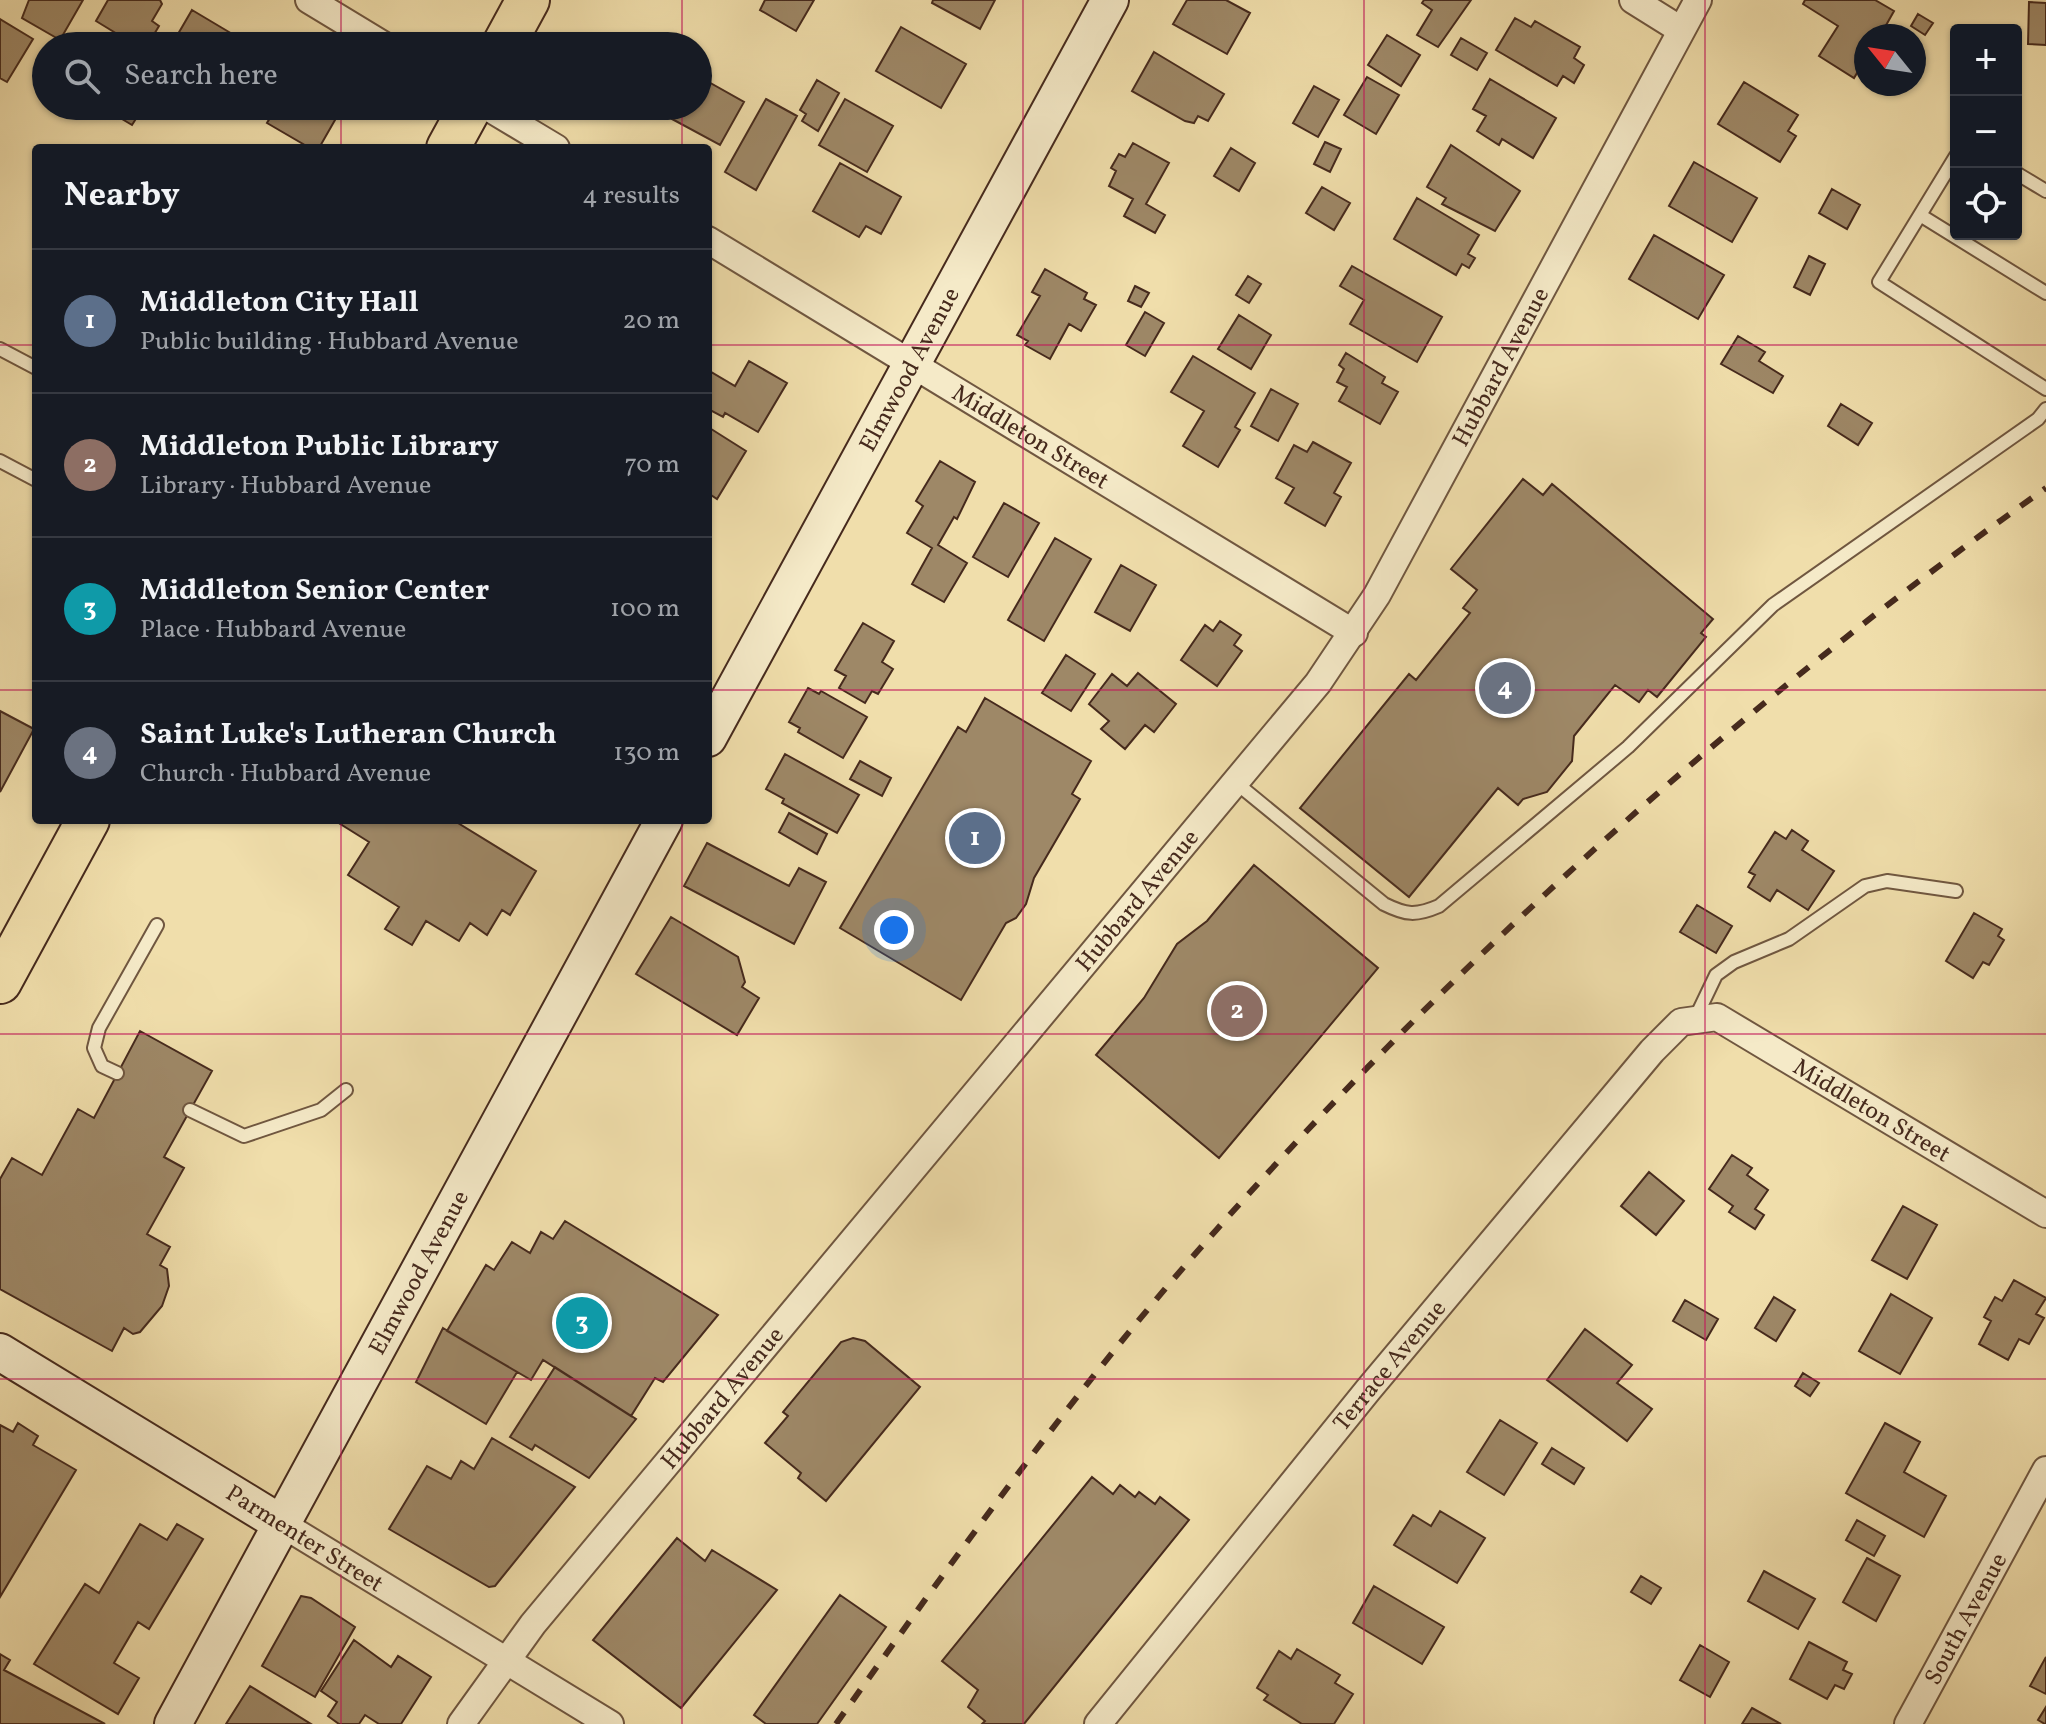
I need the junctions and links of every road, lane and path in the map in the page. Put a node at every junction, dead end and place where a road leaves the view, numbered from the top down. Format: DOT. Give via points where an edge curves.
graph roads {
  1 [pos="309,0"];
  2 [pos="528,0"];
  3 [pos="1110,0"];
  4 [pos="1633,0"];
  5 [pos="1698,0"];
  6 [pos="1681,30"];
  7 [pos="362,32"];
  8 [pos="511,32"];
  9 [pos="463,120"];
  10 [pos="509,120"];
  11 [pos="450,144"];
  12 [pos="549,144"];
  13 [pos="1950,166"];
  14 [pos="2022,177"];
  15 [pos="2046,191"];
  16 [pos="1920,215"];
  17 [pos="712,242"];
  18 [pos="2046,293"];
  19 [pos="0,349"];
  20 [pos="911,363"];
  21 [pos="32,366"];
  22 [pos="2046,389"];
  23 [pos="2046,409"];
  24 [pos="0,461"];
  25 [pos="32,478"];
  26 [pos="1354,633"];
  27 [pos="712,731"];
  28 [pos="1235,782"];
  29 [pos="86,824"];
  30 [pos="662,824"];
  31 [pos="1956,891"];
  32 [pos="157,925"];
  33 [pos="0,982"];
  34 [pos="1694,1021"];
  35 [pos="117,1073"];
  36 [pos="346,1090"];
  37 [pos="190,1110"];
  38 [pos="2046,1214"];
  39 [pos="0,1352"];
  40 [pos="2046,1470"];
  41 [pos="282,1524"];
  42 [pos="504,1661"];
  43 [pos="173,1724"];
  44 [pos="461,1724"];
  45 [pos="610,1724"];
  46 [pos="1098,1724"];
  47 [pos="1908,1724"];
  1 -- 7 [label="street"];
  2 -- 8 [label="main road"];
  3 -- 20 [label="street, Elmwood Avenue"];
  4 -- 6 [label="street"];
  5 -- 6 [label="street, Hubbard Avenue"];
  6 -- 26 [label="street, Hubbard Avenue"];
  9 -- 11 [label="main road"];
  10 -- 12 [label="street"];
  13 -- 16 [label="lane"];
  14 -- 15 [label="lane"];
  16 -- 18 [label="lane"];
  16 -- 22 [label="lane" via="1879,282"];
  17 -- 20 [label="street, Middleton Street"];
  19 -- 21 [label="lane"];
  20 -- 26 [label="street, Middleton Street"];
  20 -- 27 [label="street, Elmwood Avenue"];
  23 -- 28 [label="lane" via="1773,605 1628,747 1439,906 1419,915 1384,904"];
  24 -- 25 [label="lane"];
  26 -- 28 [label="street, Hubbard Avenue"];
  28 -- 42 [label="street, Hubbard Avenue"];
  29 -- 33 [label="main road"];
  30 -- 41 [label="street, Elmwood Avenue"];
  31 -- 34 [label="lane" via="1887,881 1865,886 1789,939 1716,975"];
  32 -- 35 [label="lane" via="99,1028 94,1048 102,1066"];
  34 -- 38 [label="street, Middleton Street" via="1717,1017"];
  34 -- 46 [label="street, Terrace Avenue" via="1681,1022 1652,1051"];
  36 -- 37 [label="lane" via="321,1110 244,1136"];
  39 -- 41 [label="street, Parmenter Street"];
  40 -- 47 [label="street, South Avenue"];
  41 -- 42 [label="street, Parmenter Street"];
  41 -- 43 [label="street, Elmwood Avenue"];
  42 -- 44 [label="street, Hubbard Avenue"];
  42 -- 45 [label="street, Parmenter Street"];
}
